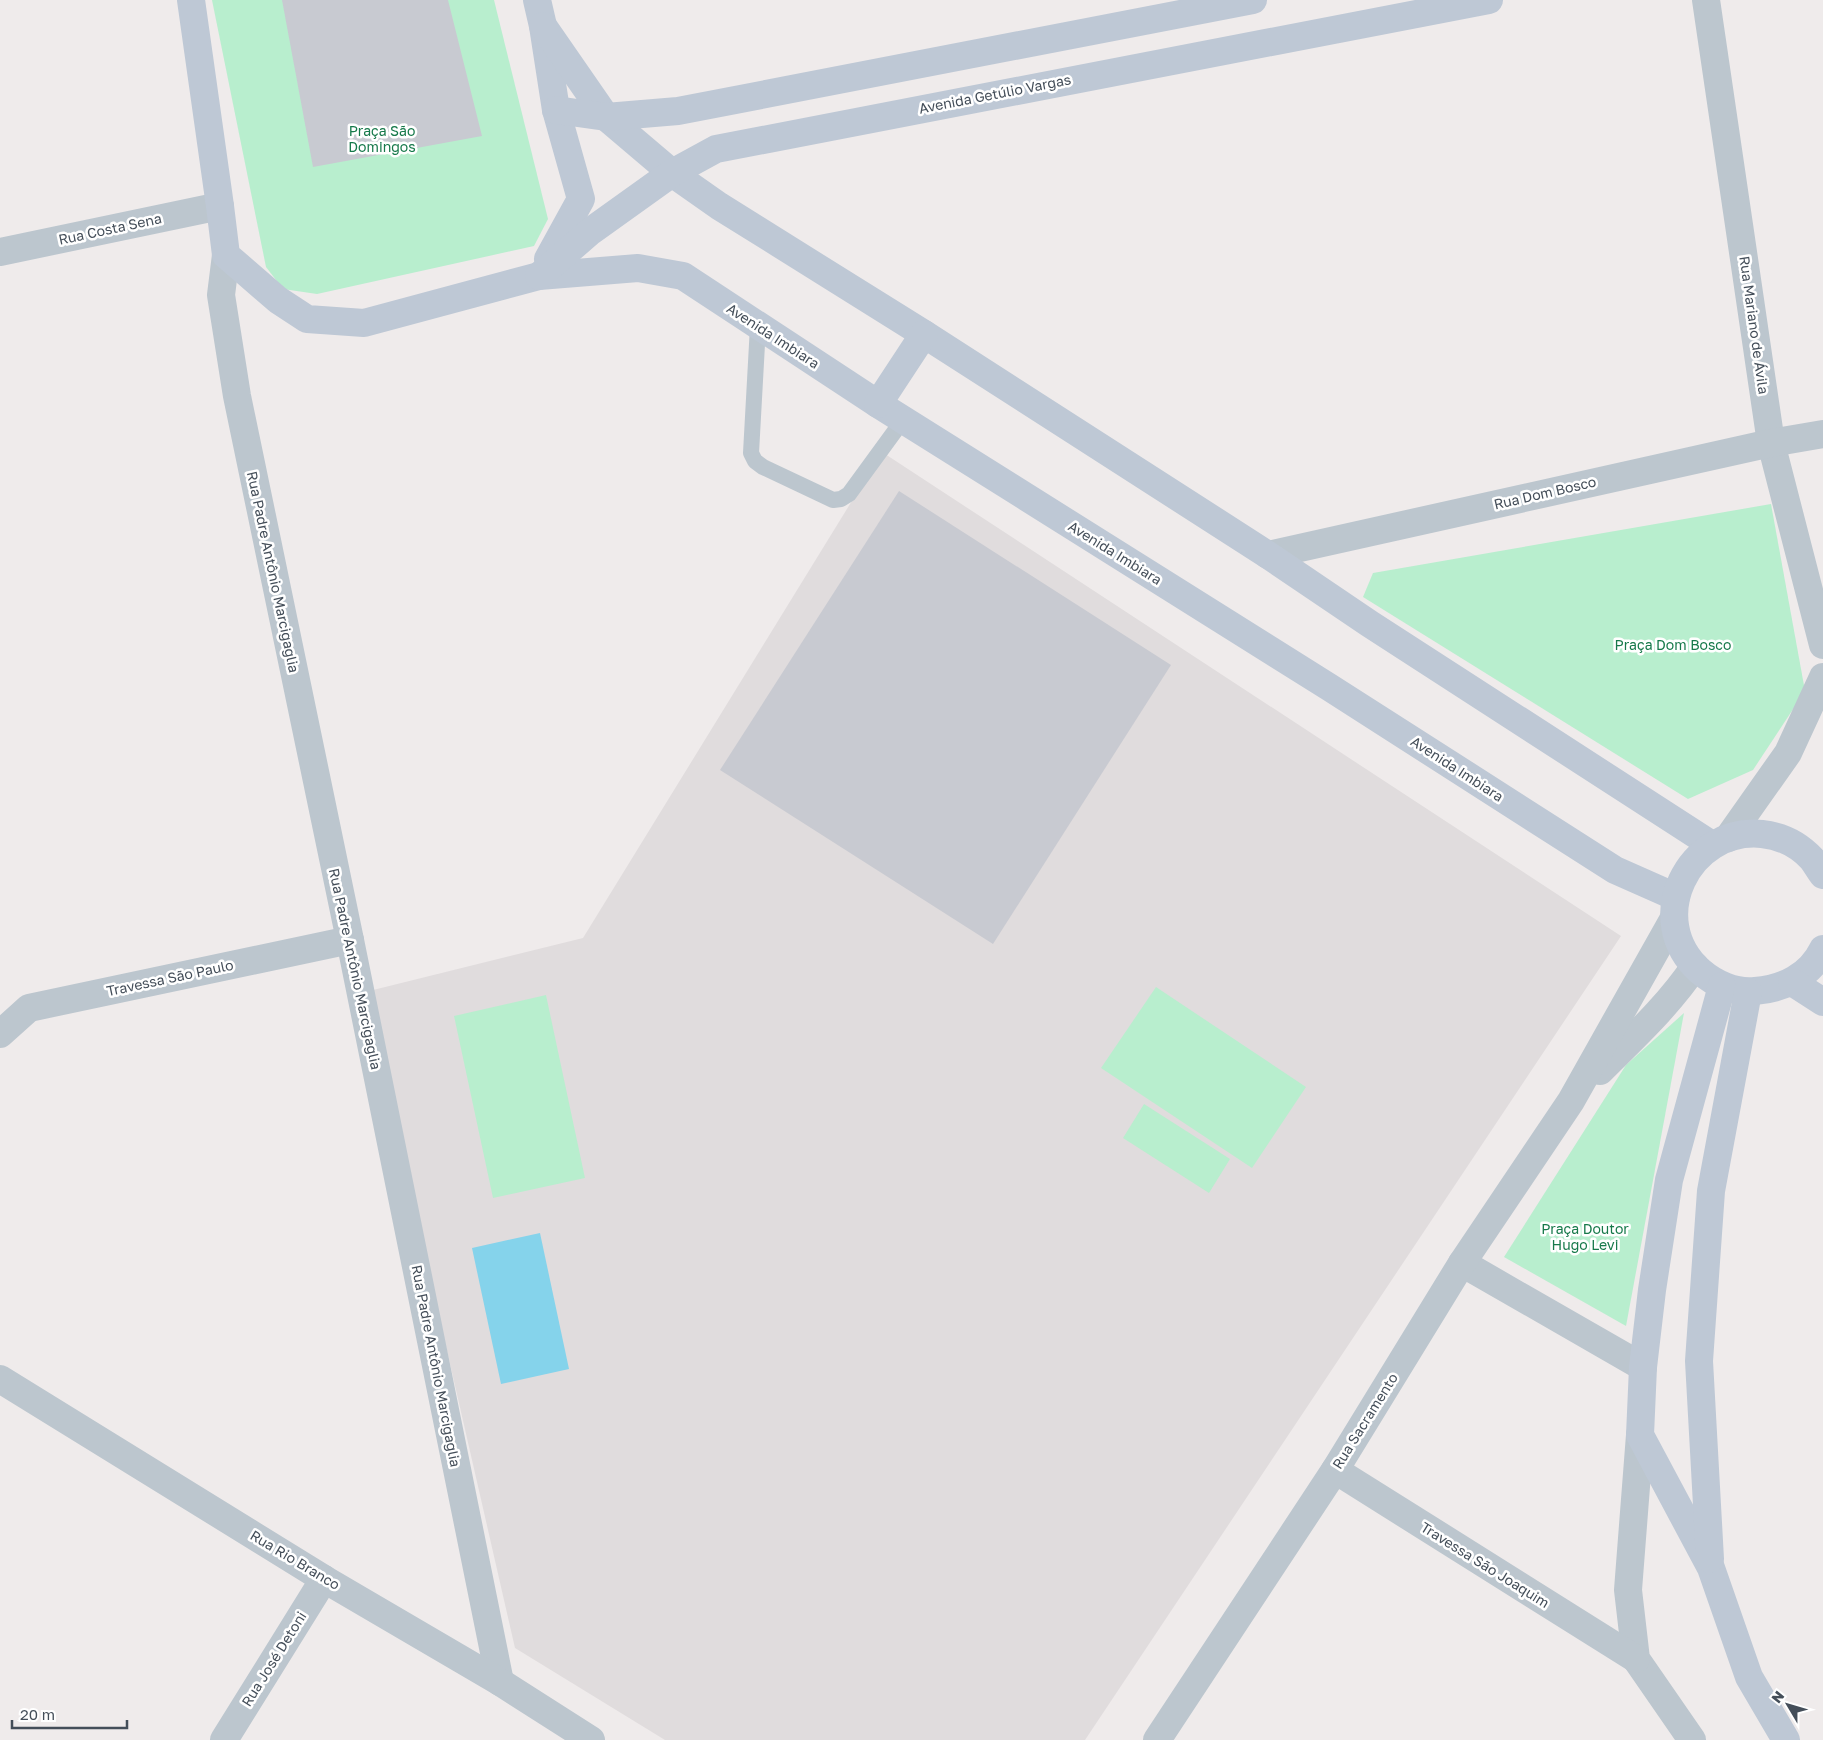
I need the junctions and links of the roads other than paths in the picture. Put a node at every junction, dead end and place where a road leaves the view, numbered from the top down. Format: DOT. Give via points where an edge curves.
graph roads {
  1 [pos="190,0"];
  2 [pos="1253,0"];
  3 [pos="1489,0"];
  4 [pos="1706,0"];
  5 [pos="540,13"];
  6 [pos="556,110"];
  7 [pos="606,117"];
  8 [pos="672,173"];
  9 [pos="220,206"];
  10 [pos="0,252"];
  11 [pos="226,254"];
  12 [pos="539,276"];
  13 [pos="758,326"];
  14 [pos="924,334"];
  15 [pos="878,404"];
  16 [pos="903,420"];
  17 [pos="1823,434"];
  18 [pos="1771,443"];
  19 [pos="1268,555"];
  20 [pos="1823,645"];
  21 [pos="1823,677"];
  22 [pos="1720,842"];
  23 [pos="1823,875"];
  24 [pos="1675,907"];
  25 [pos="350,940"];
  26 [pos="1823,950"];
  27 [pos="1695,966"];
  28 [pos="1792,982"];
  29 [pos="1722,986"];
  30 [pos="1748,992"];
  31 [pos="1823,1002"];
  32 [pos="0,1034"];
  33 [pos="1571,1101"];
  34 [pos="1670,1180"];
  35 [pos="1711,1191"];
  36 [pos="1462,1263"];
  37 [pos="1643,1367"];
  38 [pos="0,1379"];
  39 [pos="1640,1435"];
  40 [pos="1335,1470"];
  41 [pos="1710,1568"];
  42 [pos="324,1579"];
  43 [pos="1636,1659"];
  44 [pos="500,1682"];
  45 [pos="224,1740"];
  46 [pos="591,1740"];
  47 [pos="1157,1740"];
  48 [pos="1692,1740"];
  49 [pos="1786,1740"];
  1 -- 9 [label="main road"];
  2 -- 7 [label="main road" via="678,111"];
  3 -- 8 [label="main road, Avenida Getúlio Vargas" via="716,149"];
  4 -- 18 [label="street, Rua Mariano de Ávila"];
  5 -- 6 [label="main road"];
  5 -- 7 [label="main road"];
  6 -- 7 [label="main road"];
  6 -- 12 [label="main road" via="581,199"];
  7 -- 8 [label="main road"];
  8 -- 12 [label="main road, Avenida Getúlio Vargas" via="591,230"];
  8 -- 14 [label="main road" via="719,206"];
  9 -- 10 [label="street, Rua Costa Sena"];
  9 -- 11 [label="main road"];
  11 -- 12 [label="main road" via="278,300 307,319 364,323"];
  11 -- 25 [label="street, Rua Padre Antônio Marcigaglia" via="221,295 237,396"];
  12 -- 13 [label="main road, Avenida Imbiara" via="638,268 683,276"];
  13 -- 15 [label="main road, Avenida Imbiara"];
  13 -- 16 [label="lane" via="751,453 763,467 833,500 841,499 849,494"];
  14 -- 15 [label="main road"];
  14 -- 19 [label="main road"];
  15 -- 16 [label="main road, Avenida Imbiara"];
  16 -- 24 [label="main road, Avenida Imbiara"];
  17 -- 18 [label="street, Rua Dom Bosco"];
  18 -- 19 [label="street, Rua Dom Bosco"];
  18 -- 20 [label="street, Rua Mariano de Ávila"];
  19 -- 22 [label="main road" via="1370,624"];
  21 -- 22 [label="street" via="1788,754"];
  22 -- 23 [label="main road" via="1751,833 1774,836 1794,844 1812,859"];
  22 -- 24 [label="main road" via="1695,859 1683,876"];
  24 -- 27 [label="main road" via="1677,936"];
  24 -- 33 [label="street" via="1626,1007"];
  25 -- 32 [label="street, Travessa São Paulo" via="29,1008"];
  25 -- 44 [label="street, Rua Padre Antônio Marcigaglia"];
  26 -- 28 [label="main road" via="1807,971"];
  27 -- 29 [label="main road"];
  27 -- 33 [label="street" via="1661,1010"];
  28 -- 30 [label="main road" via="1771,990"];
  28 -- 31 [label="main road"];
  29 -- 30 [label="main road"];
  29 -- 34 [label="main road"];
  30 -- 35 [label="main road"];
  33 -- 36 [label="street, Rua Sacramento"];
  34 -- 35 [label="main road"];
  34 -- 37 [label="main road"];
  35 -- 41 [label="main road" via="1699,1360"];
  36 -- 37 [label="street"];
  36 -- 40 [label="street, Rua Sacramento"];
  37 -- 39 [label="main road"];
  38 -- 42 [label="street, Rua Rio Branco"];
  39 -- 41 [label="main road"];
  39 -- 43 [label="street" via="1628,1590"];
  40 -- 43 [label="street, Travessa São Joaquim"];
  40 -- 47 [label="street, Rua Sacramento"];
  41 -- 49 [label="main road" via="1749,1677"];
  42 -- 44 [label="street, Rua Rio Branco"];
  42 -- 45 [label="street, Rua José Detoni"];
  43 -- 48 [label="street"];
  44 -- 46 [label="street, Rua Rio Branco"];
}
